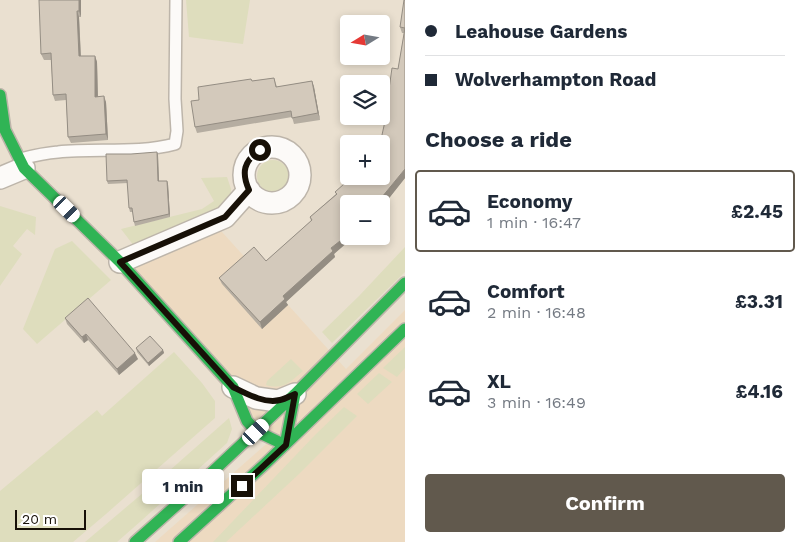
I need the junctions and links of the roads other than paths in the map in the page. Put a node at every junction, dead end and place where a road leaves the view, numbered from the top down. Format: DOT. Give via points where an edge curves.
graph roads {
  1 [pos="176,0"];
  2 [pos="0,95"];
  3 [pos="22,163"];
  4 [pos="0,178"];
  5 [pos="249,190"];
  6 [pos="120,262"];
  7 [pos="405,283"];
  8 [pos="405,329"];
  9 [pos="233,387"];
  10 [pos="295,394"];
  11 [pos="256,432"];
  12 [pos="286,445"];
  13 [pos="135,542"];
  14 [pos="179,542"];
  1 -- 3 [label="lane" via="175,99 178,131 175,144 161,148 57,152"];
  2 -- 3 [label="main road" via="5,130"];
  3 -- 4 [label="street"];
  3 -- 6 [label="main road"];
  5 -- 6 [label="street" via="225,217"];
  6 -- 9 [label="main road"];
  7 -- 10 [label="main road"];
  8 -- 12 [label="main road"];
  9 -- 10 [label="street" via="256,398 278,401"];
  9 -- 11 [label="main road" via="247,421"];
  10 -- 11 [label="main road"];
  10 -- 12 [label="main road"];
  11 -- 12 [label="main road"];
  11 -- 13 [label="main road"];
  12 -- 14 [label="main road"];
}
